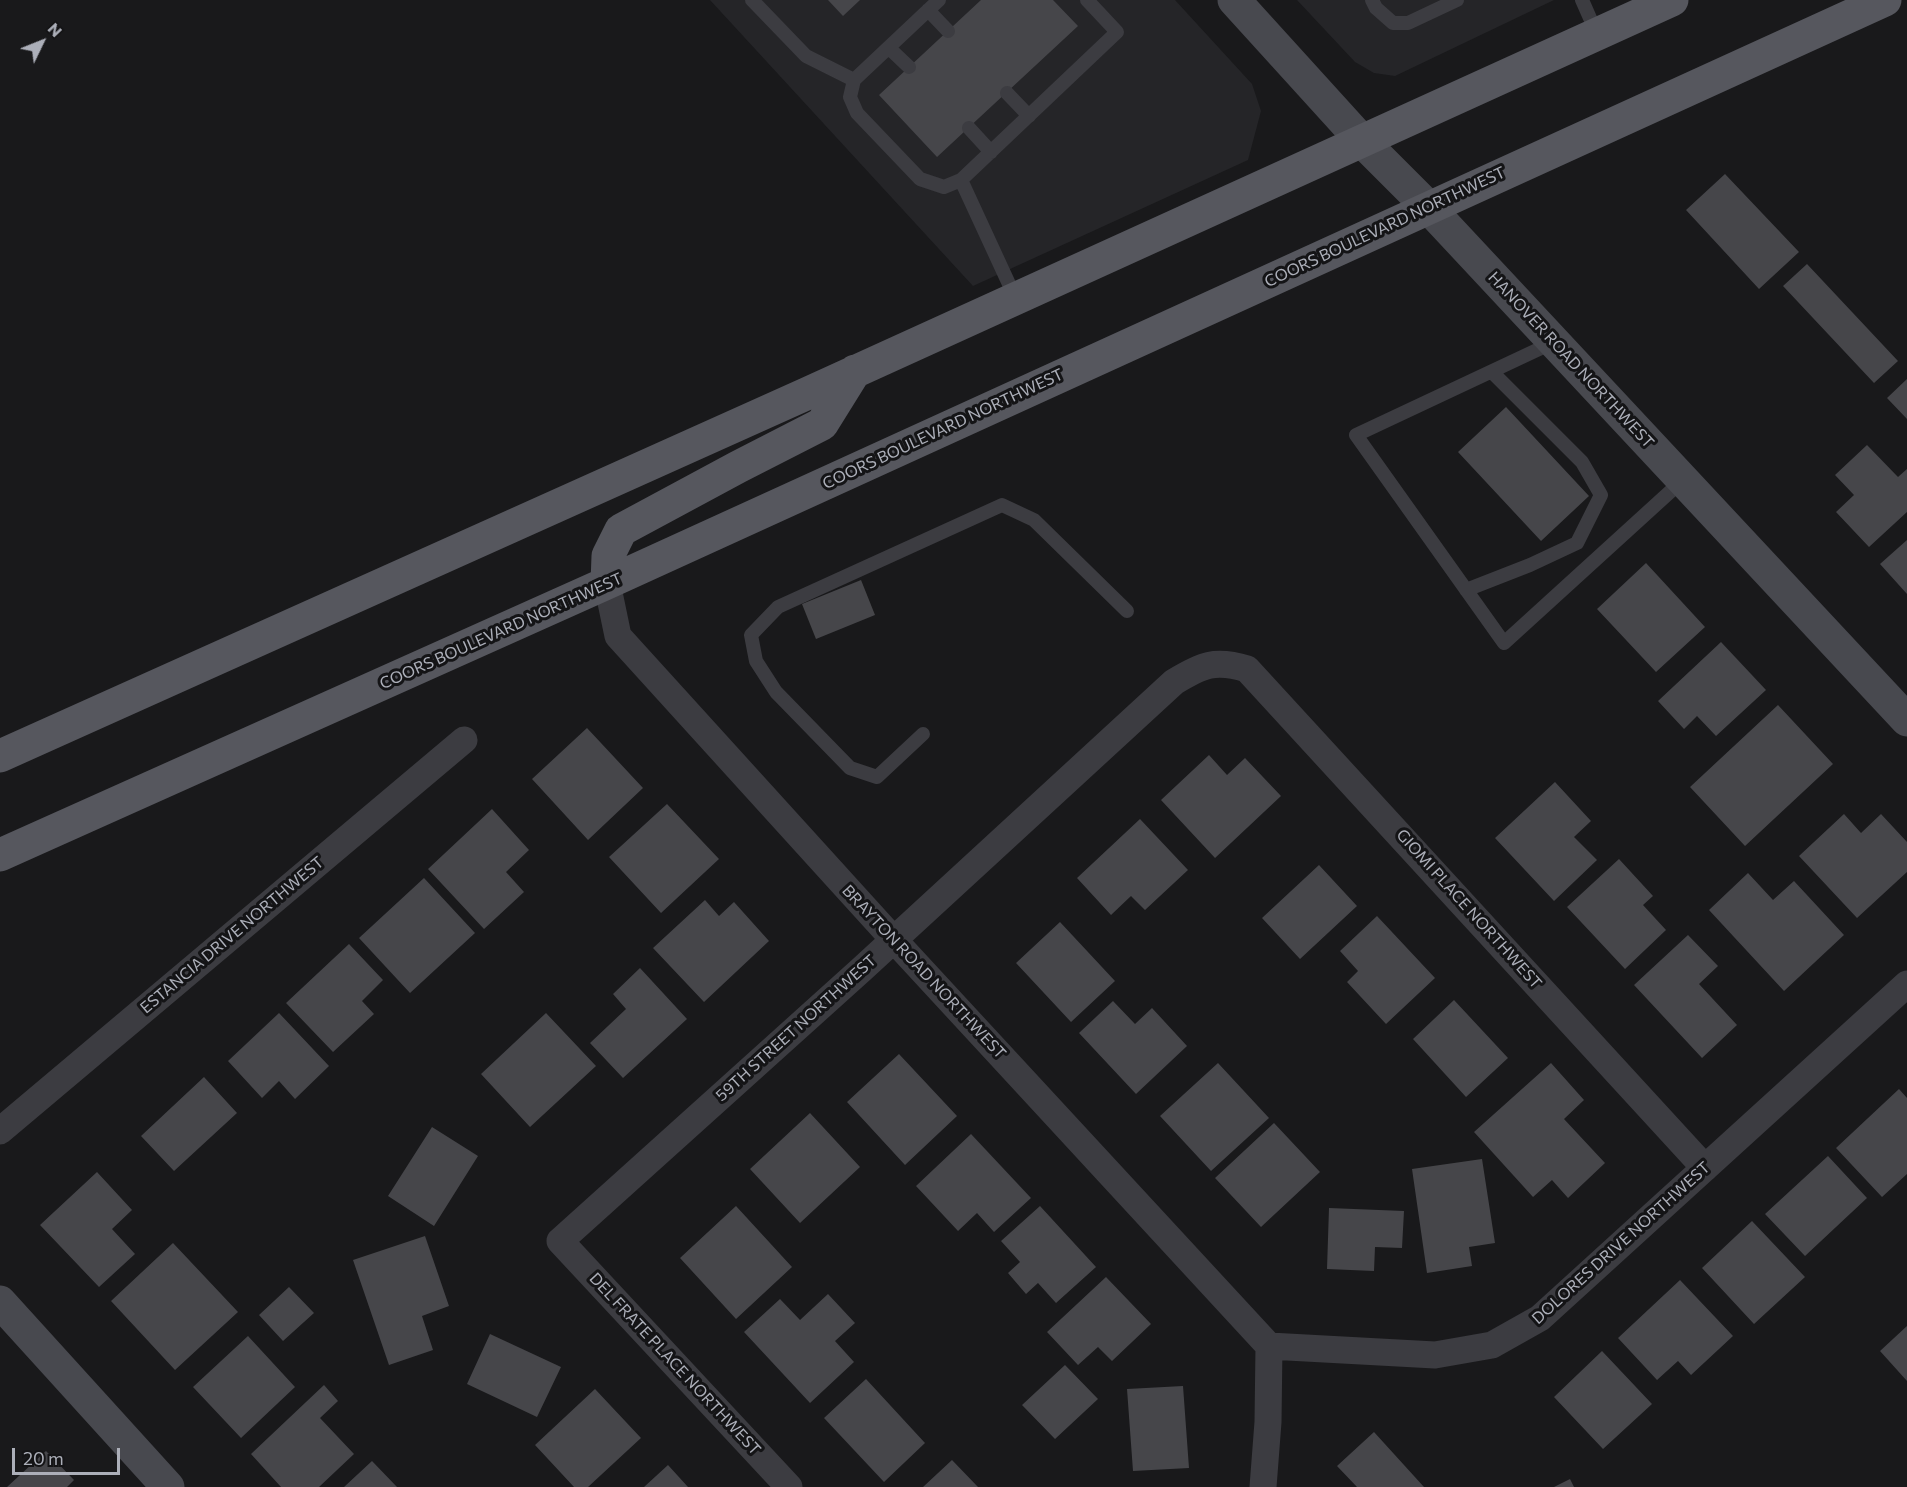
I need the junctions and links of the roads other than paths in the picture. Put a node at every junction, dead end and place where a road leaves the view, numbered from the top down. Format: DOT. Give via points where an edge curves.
graph roads {
  1 [pos="752,0"];
  2 [pos="939,0"];
  3 [pos="1087,0"];
  4 [pos="1234,0"];
  5 [pos="1372,0"];
  6 [pos="1457,0"];
  7 [pos="1582,0"];
  8 [pos="1672,0"];
  9 [pos="1885,0"];
  10 [pos="928,10"];
  11 [pos="948,31"];
  12 [pos="1597,35"];
  13 [pos="889,48"];
  14 [pos="909,68"];
  15 [pos="854,80"];
  16 [pos="1007,93"];
  17 [pos="1029,116"];
  18 [pos="969,128"];
  19 [pos="1363,142"];
  20 [pos="991,152"];
  21 [pos="961,180"];
  22 [pos="1428,207"];
  23 [pos="1015,297"];
  24 [pos="1554,342"];
  25 [pos="855,371"];
  26 [pos="1492,372"];
  27 [pos="1683,480"];
  28 [pos="607,583"];
  29 [pos="1466,590"];
  30 [pos="1127,611"];
  31 [pos="1226,662"];
  32 [pos="1907,720"];
  33 [pos="923,734"];
  34 [pos="464,740"];
  35 [pos="0,756"];
  36 [pos="0,855"];
  37 [pos="894,940"];
  38 [pos="1907,984"];
  39 [pos="0,1131"];
  40 [pos="1705,1168"];
  41 [pos="560,1241"];
  42 [pos="0,1302"];
  43 [pos="1269,1346"];
  44 [pos="168,1487"];
  45 [pos="789,1487"];
  46 [pos="1263,1487"];
  1 -- 15 [label="lane" via="806,56"];
  2 -- 10 [label="lane"];
  3 -- 17 [label="lane" via="1117,32"];
  4 -- 19 [label="street, HANOVER ROAD NORTHWEST"];
  5 -- 6 [label="lane" via="1393,23 1408,23"];
  7 -- 12 [label="lane"];
  8 -- 12 [label="main road"];
  9 -- 22 [label="main road, COORS BOULEVARD NORTHWEST"];
  10 -- 11 [label="lane"];
  10 -- 13 [label="lane"];
  12 -- 19 [label="main road"];
  13 -- 14 [label="lane"];
  13 -- 15 [label="lane"];
  15 -- 21 [label="lane" via="850,96 857,114 920,179 944,187"];
  16 -- 17 [label="lane"];
  17 -- 20 [label="lane"];
  18 -- 20 [label="lane"];
  19 -- 22 [label="street, HANOVER ROAD NORTHWEST"];
  19 -- 23 [label="main road"];
  20 -- 21 [label="lane"];
  21 -- 23 [label="lane"];
  22 -- 24 [label="street, HANOVER ROAD NORTHWEST"];
  22 -- 28 [label="main road, COORS BOULEVARD NORTHWEST"];
  23 -- 25 [label="main road"];
  24 -- 26 [label="lane"];
  24 -- 27 [label="street, HANOVER ROAD NORTHWEST"];
  25 -- 28 [label="main road" via="822,424 621,530 608,556"];
  25 -- 35 [label="main road"];
  26 -- 29 [label="lane" via="1582,462 1601,495 1577,543"];
  26 -- 29 [label="lane" via="1356,435"];
  27 -- 29 [label="lane" via="1504,643"];
  27 -- 32 [label="street, HANOVER ROAD NORTHWEST"];
  28 -- 36 [label="main road, COORS BOULEVARD NORTHWEST"];
  28 -- 37 [label="street, BRAYTON ROAD NORTHWEST" via="618,636"];
  30 -- 33 [label="lane" via="1034,520 1002,505 778,607 751,634 756,661 776,692 850,768 877,777"];
  31 -- 37 [label="street, 59TH STREET NORTHWEST" via="1196,668 1174,682"];
  31 -- 40 [label="street, GIOMI PLACE NORTHWEST" via="1247,669 1266,688"];
  34 -- 39 [label="street, ESTANCIA DRIVE NORTHWEST"];
  37 -- 41 [label="street, 59TH STREET NORTHWEST"];
  37 -- 43 [label="street, BRAYTON ROAD NORTHWEST"];
  38 -- 40 [label="street, DOLORES DRIVE NORTHWEST"];
  40 -- 43 [label="street, DOLORES DRIVE NORTHWEST" via="1540,1318 1492,1346 1434,1355"];
  41 -- 45 [label="street, DEL FRATE PLACE NORTHWEST"];
  42 -- 44 [label="street"];
  43 -- 46 [label="street"];
}
